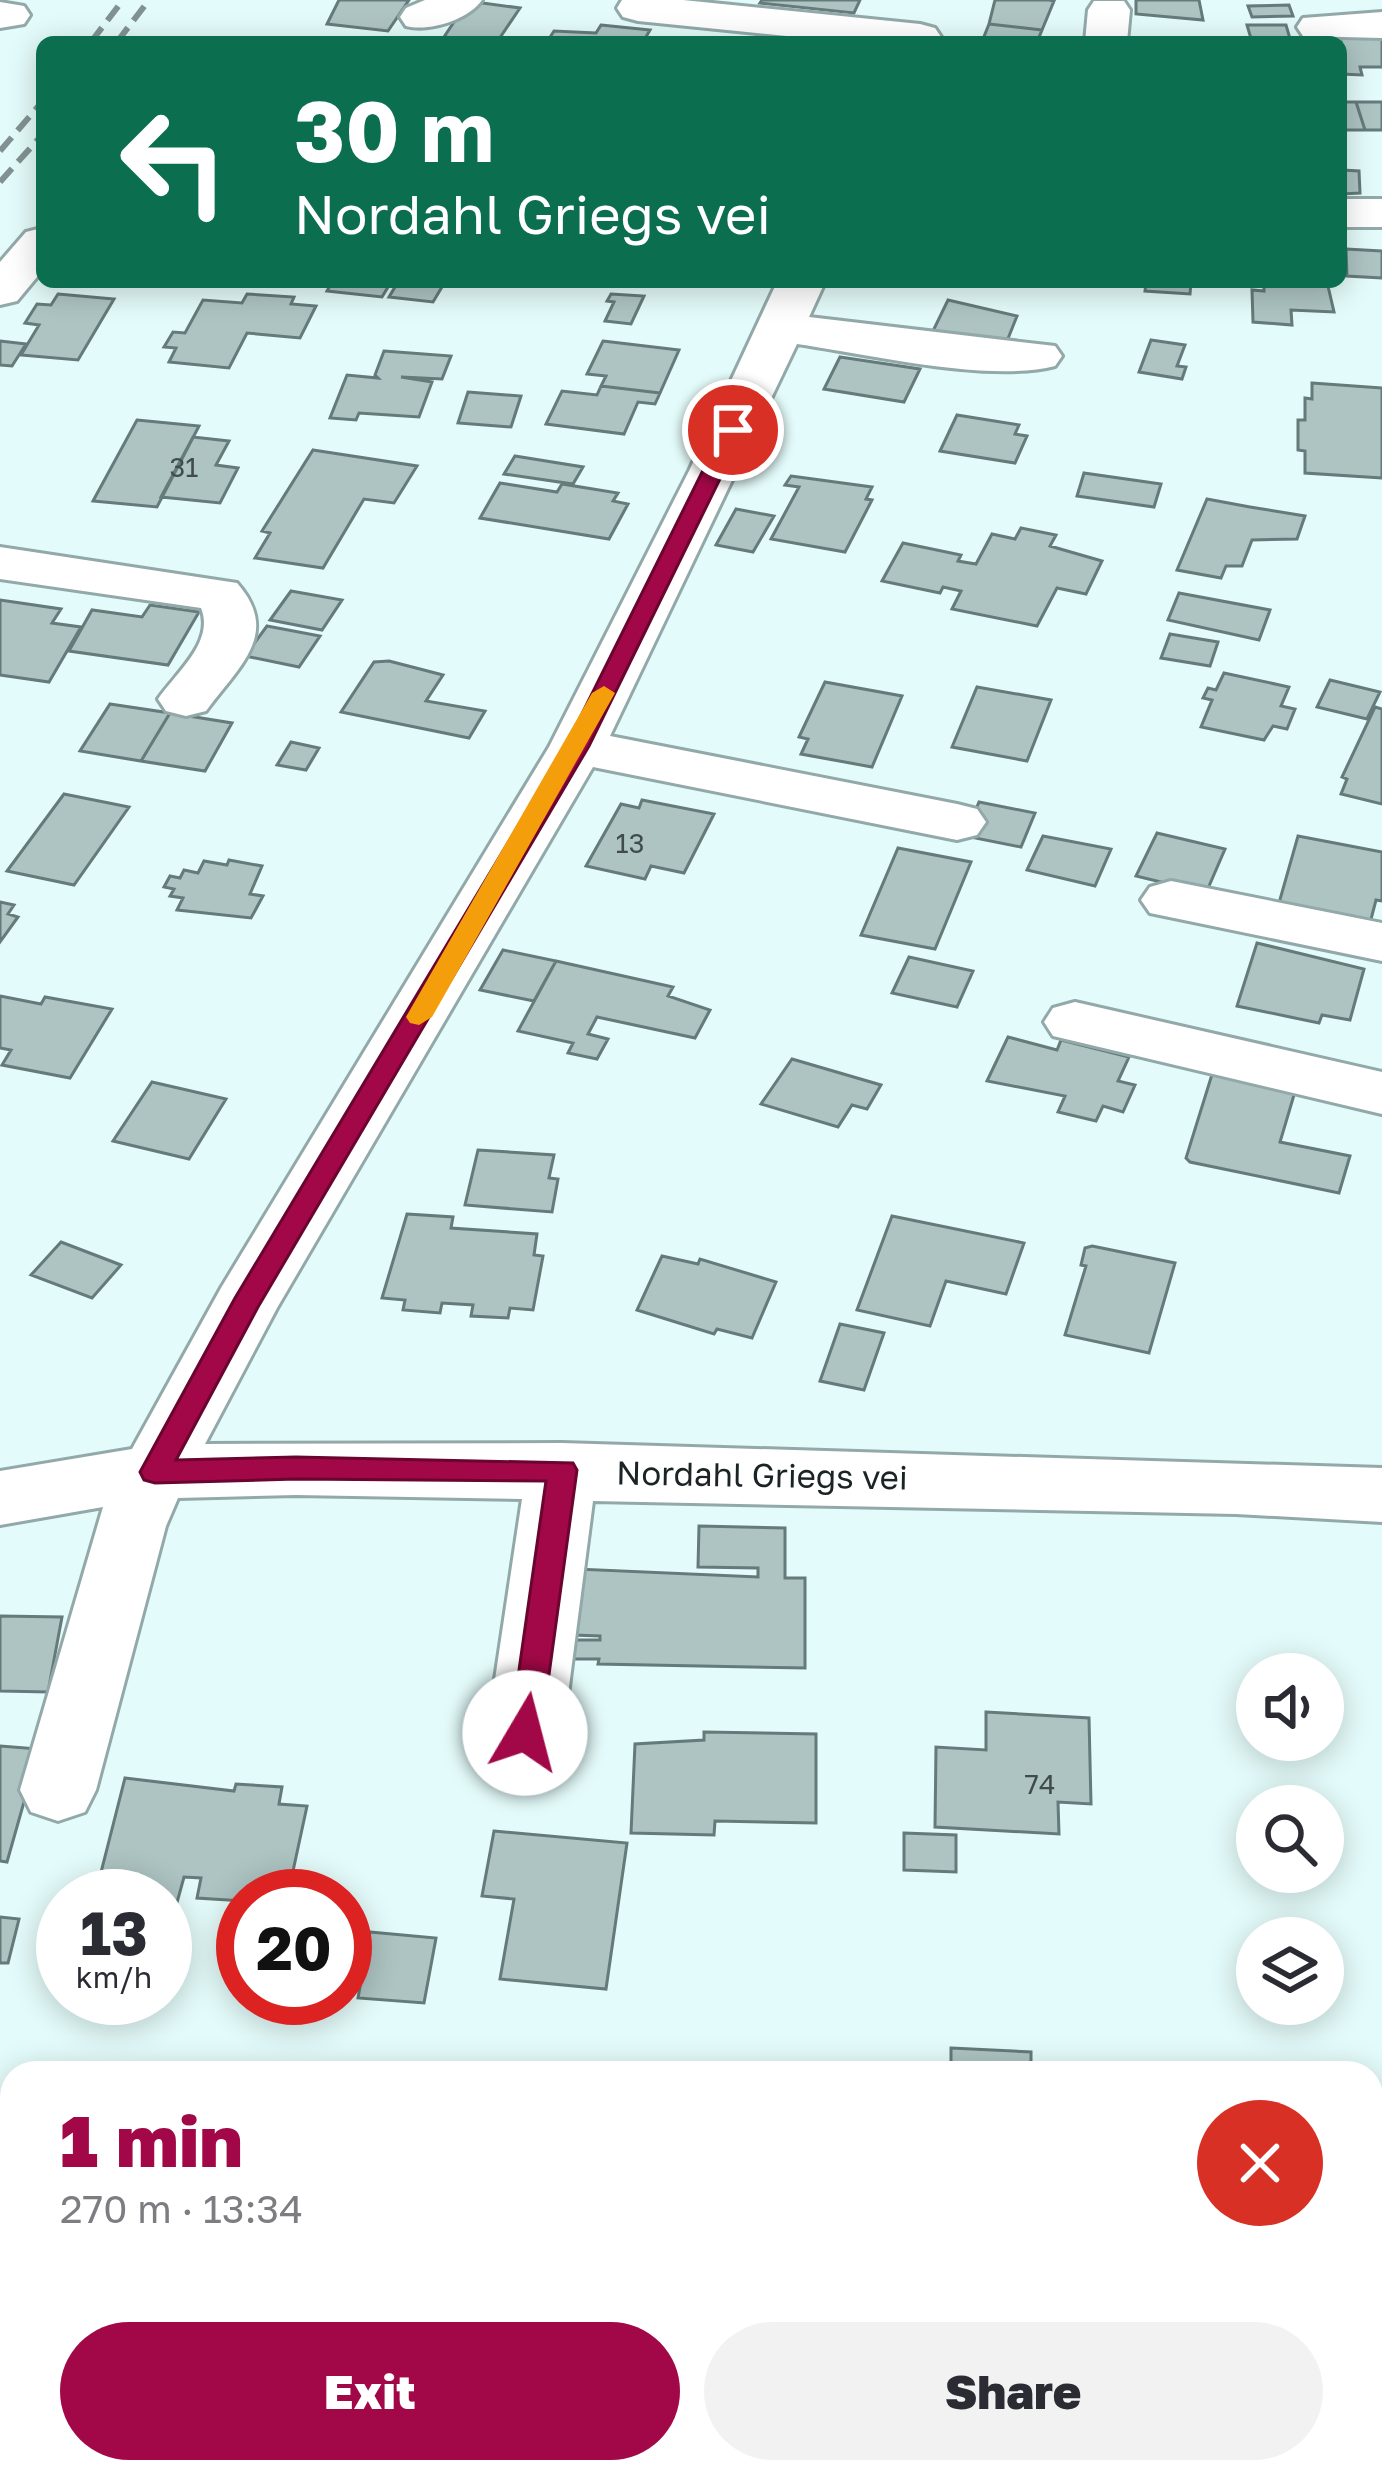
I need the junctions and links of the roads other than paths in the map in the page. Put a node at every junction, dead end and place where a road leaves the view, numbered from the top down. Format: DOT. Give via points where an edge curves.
graph roads {
  1 [pos="461,0"];
  2 [pos="638,8"];
  3 [pos="421,17"];
  4 [pos="925,26"];
  5 [pos="1382,26"];
  6 [pos="1318,27"];
  7 [pos="1347,213"];
  8 [pos="1382,213"];
  9 [pos="36,249"];
  10 [pos="0,291"];
  11 [pos="790,305"];
  12 [pos="1038,356"];
  13 [pos="0,563"];
  14 [pos="186,699"];
  15 [pos="577,746"];
  16 [pos="958,823"];
  17 [pos="1171,901"];
  18 [pos="1382,942"];
  19 [pos="1075,1022"];
  20 [pos="1382,1093"];
  21 [pos="562,1470"];
  22 [pos="155,1472"];
  23 [pos="1382,1495"];
  24 [pos="0,1498"];
  25 [pos="525,1733"];
  26 [pos="58,1790"];
  1 -- 3 [label="street"];
  2 -- 4 [label="street"];
  5 -- 6 [label="street"];
  7 -- 8 [label="street"];
  9 -- 10 [label="street"];
  11 -- 12 [label="street" via="969,353"];
  11 -- 15 [label="street"];
  13 -- 14 [label="street" via="218,595 236,620"];
  15 -- 16 [label="street"];
  15 -- 22 [label="street" via="245,1305"];
  17 -- 18 [label="street"];
  19 -- 20 [label="street"];
  21 -- 22 [label="street, Nordahl Griegs vei"];
  21 -- 23 [label="street, Nordahl Griegs vei"];
  21 -- 25 [label="street"];
  22 -- 24 [label="street, Nordahl Griegs vei"];
  22 -- 26 [label="street" via="130,1526"];
}
